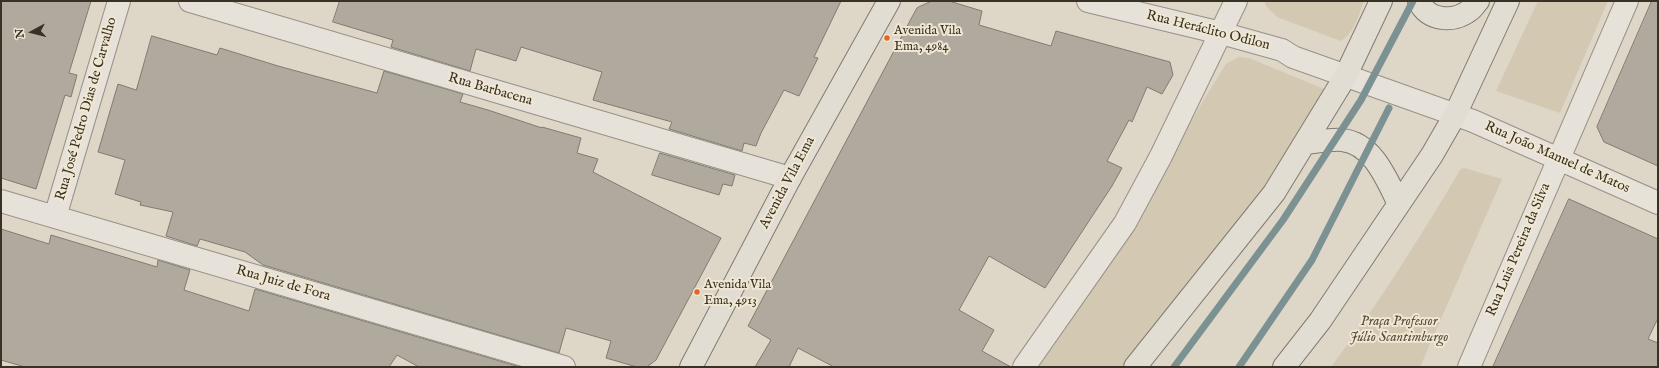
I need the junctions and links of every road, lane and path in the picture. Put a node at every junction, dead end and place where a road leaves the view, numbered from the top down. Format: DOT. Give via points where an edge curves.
graph roads {
  1 [pos="119,1"];
  2 [pos="190,1"];
  3 [pos="889,1"];
  4 [pos="1088,1"];
  5 [pos="1236,1"];
  6 [pos="1381,1"];
  7 [pos="1419,1"];
  8 [pos="1478,1"];
  9 [pos="1508,1"];
  10 [pos="1627,1"];
  11 [pos="1221,33"];
  12 [pos="1348,70"];
  13 [pos="1455,115"];
  14 [pos="1305,143"];
  15 [pos="1558,160"];
  16 [pos="790,178"];
  17 [pos="1,201"];
  18 [pos="1658,203"];
  19 [pos="1399,204"];
  20 [pos="55,217"];
  21 [pos="564,367"];
  22 [pos="691,367"];
  23 [pos="1024,367"];
  24 [pos="1135,367"];
  25 [pos="1284,367"];
  26 [pos="1469,367"];
  1 -- 20 [label="street, Rua José Pedro Dias de Carvalho"];
  2 -- 16 [label="street, Rua Barbacena"];
  3 -- 16 [label="main road, Avenida Vila Ema"];
  4 -- 11 [label="street, Rua Heráclito Odilon"];
  5 -- 11 [label="street"];
  6 -- 12 [label="main road"];
  7 -- 8 [label="main road" via="1421,6 1436,18 1453,18 1469,11"];
  9 -- 13 [label="main road"];
  10 -- 15 [label="street, Rua Luis Pereira da Silva"];
  11 -- 12 [label="street, Rua Heráclito Odilon" via="1282,50 1293,57"];
  11 -- 23 [label="street" via="1125,223"];
  12 -- 13 [label="street, Rua Heráclito Odilon"];
  12 -- 14 [label="main road"];
  13 -- 15 [label="street, Rua João Manuel de Matos"];
  13 -- 19 [label="main road" via="1432,156"];
  14 -- 19 [label="main road" via="1342,140 1360,146 1375,160"];
  14 -- 24 [label="main road" via="1274,193"];
  15 -- 18 [label="street, Rua João Manuel de Matos"];
  15 -- 26 [label="street, Rua Luis Pereira da Silva"];
  16 -- 22 [label="main road, Avenida Vila Ema"];
  17 -- 20 [label="street, Rua Juiz de Fora"];
  19 -- 25 [label="main road" via="1320,321"];
  20 -- 21 [label="street, Rua Juiz de Fora"];
}
